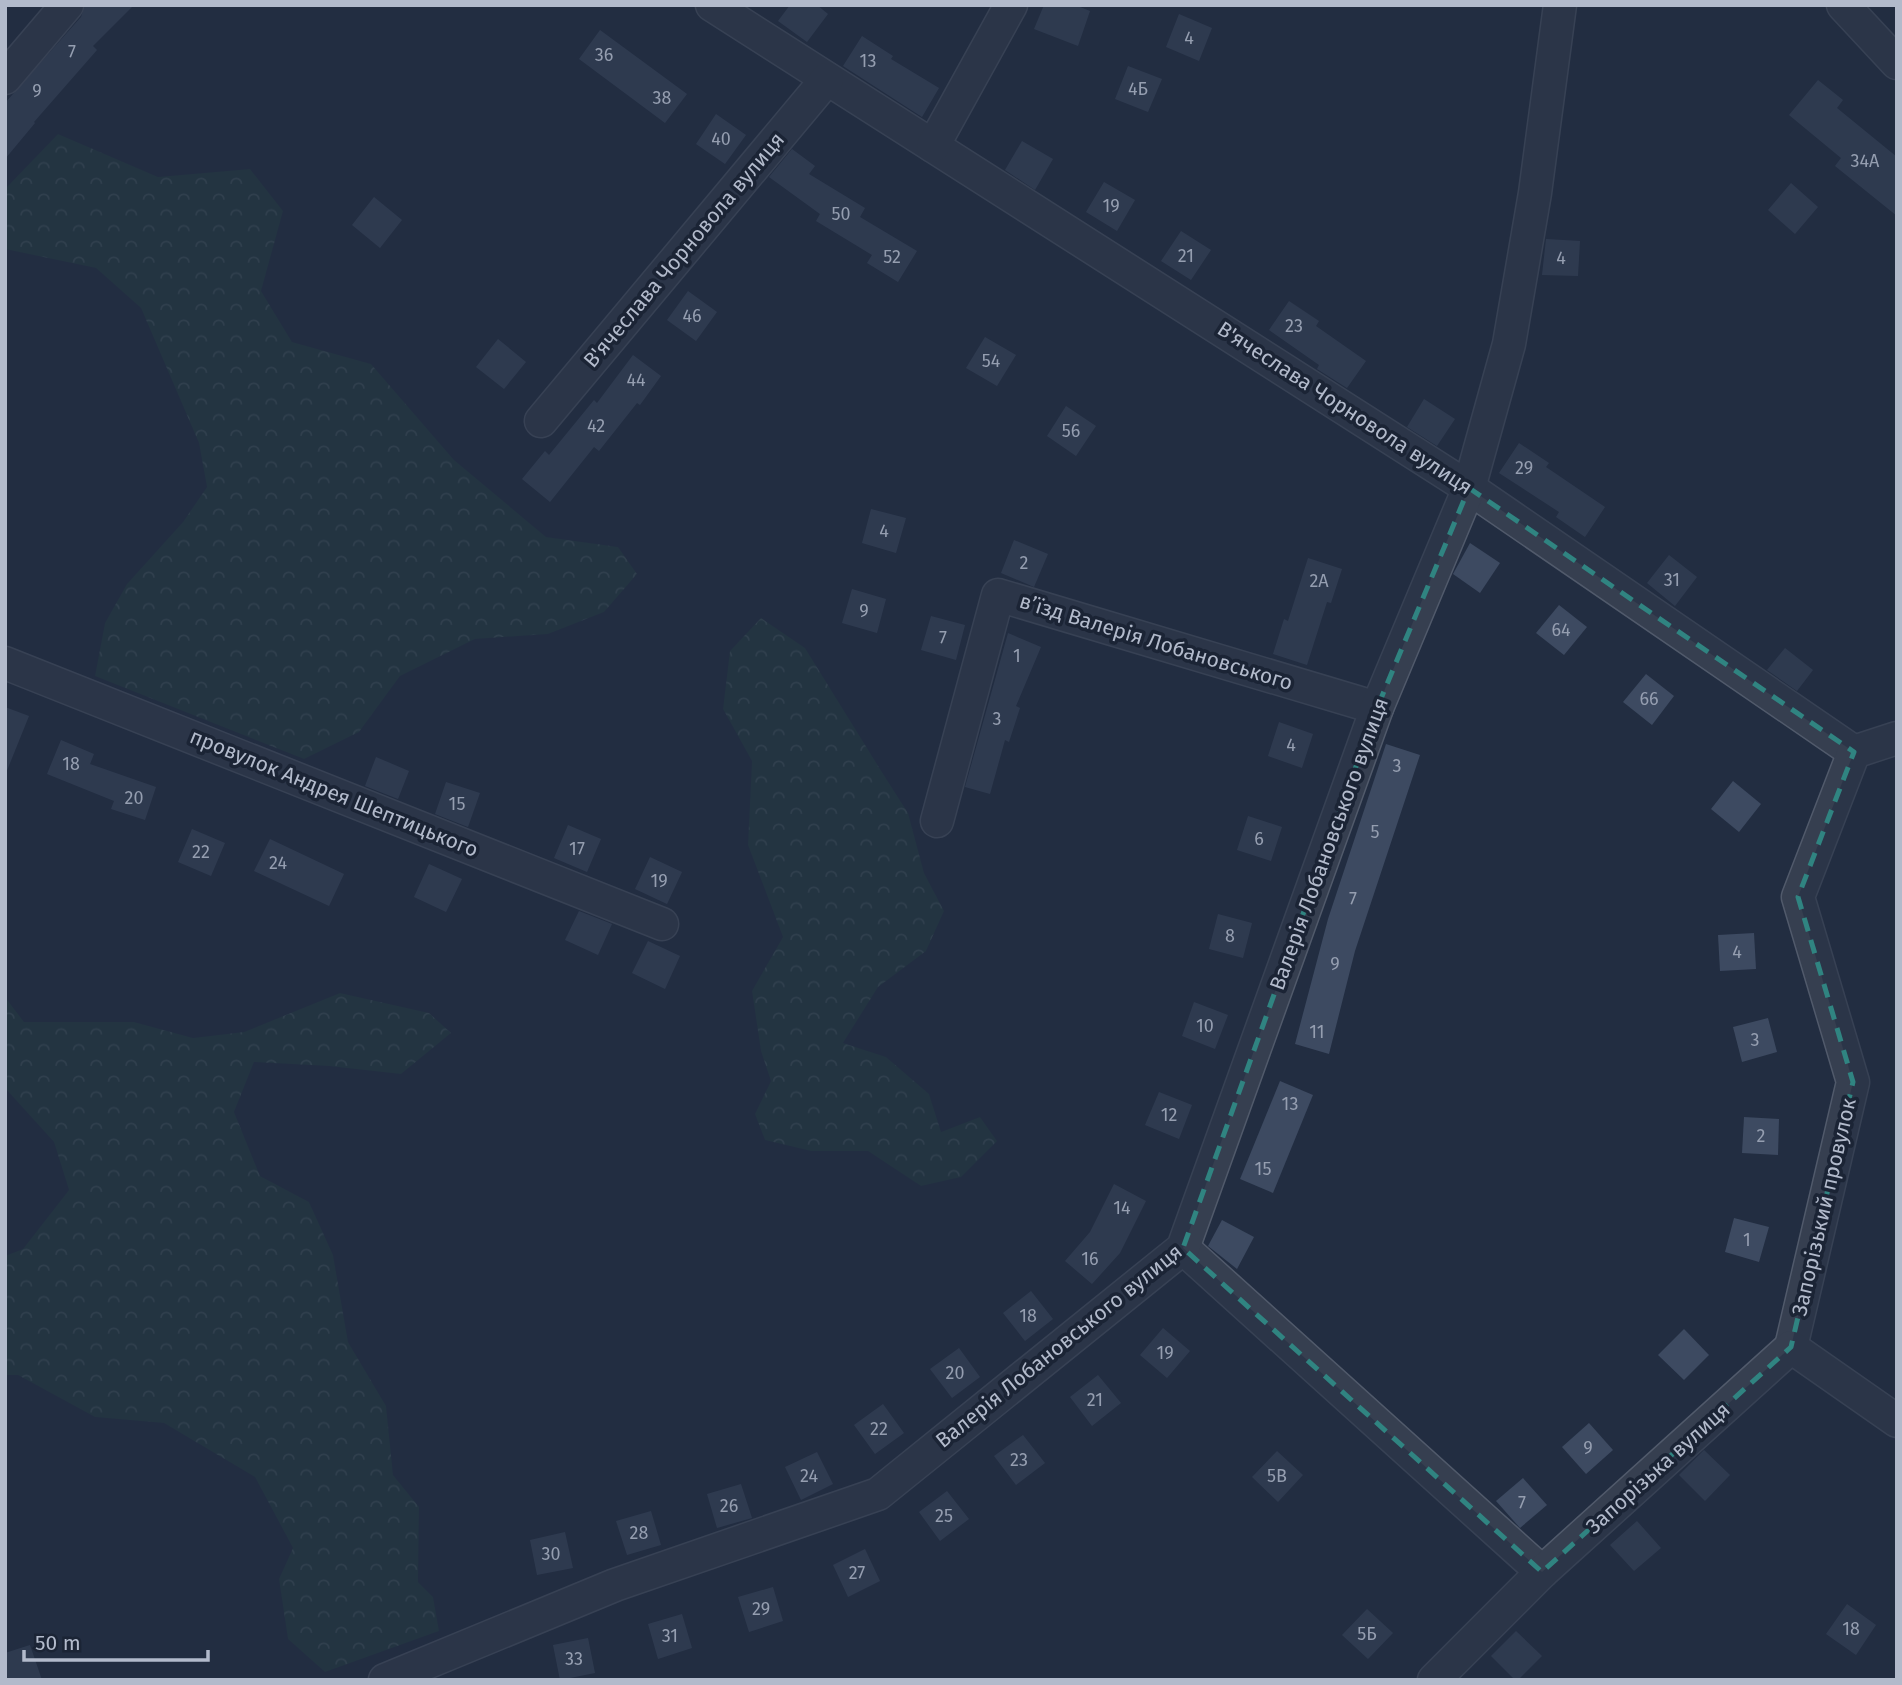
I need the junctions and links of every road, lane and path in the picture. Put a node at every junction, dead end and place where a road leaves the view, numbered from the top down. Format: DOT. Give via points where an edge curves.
graph roads {
  1 [pos="67,5"];
  2 [pos="712,5"];
  3 [pos="1011,5"];
  4 [pos="1560,5"];
  5 [pos="1843,5"];
  6 [pos="1897,63"];
  7 [pos="5,78"];
  8 [pos="827,79"];
  9 [pos="933,146"];
  10 [pos="541,421"];
  11 [pos="1469,488"];
  12 [pos="5,663"];
  13 [pos="1377,708"];
  14 [pos="1897,738"];
  15 [pos="1854,752"];
  16 [pos="937,821"];
  17 [pos="662,924"];
  18 [pos="1183,1248"];
  19 [pos="1791,1347"];
  20 [pos="1897,1421"];
  21 [pos="1542,1572"];
  22 [pos="385,1680"];
  23 [pos="1434,1680"];
  1 -- 7 [label="street"];
  2 -- 8 [label="street, В'ячеслава Чорновола вулиця"];
  3 -- 9 [label="street"];
  4 -- 11 [label="street, Валерія Лобановського вулиця" via="1509,344"];
  5 -- 6 [label="street"];
  8 -- 9 [label="street, В'ячеслава Чорновола вулиця"];
  8 -- 10 [label="street, В'ячеслава Чорновола вулиця"];
  9 -- 11 [label="street, В'ячеслава Чорновола вулиця"];
  11 -- 13 [label="street, Валерія Лобановського вулиця"];
  11 -- 15 [label="street, В'ячеслава Чорновола вулиця"];
  12 -- 17 [label="street, провулок Андрея Шептицького"];
  13 -- 16 [label="street, в’їзд Валерія Лобановського" via="999,595"];
  13 -- 18 [label="street, Валерія Лобановського вулиця"];
  14 -- 15 [label="street"];
  15 -- 19 [label="street, Запорізький провулок" via="1798,897 1853,1082"];
  18 -- 21 [label="street"];
  18 -- 22 [label="street, Валерія Лобановського вулиця" via="878,1494 615,1585"];
  19 -- 20 [label="street"];
  19 -- 21 [label="street, Запорізька вулиця"];
  21 -- 23 [label="street, Запорізька вулиця"];
}
